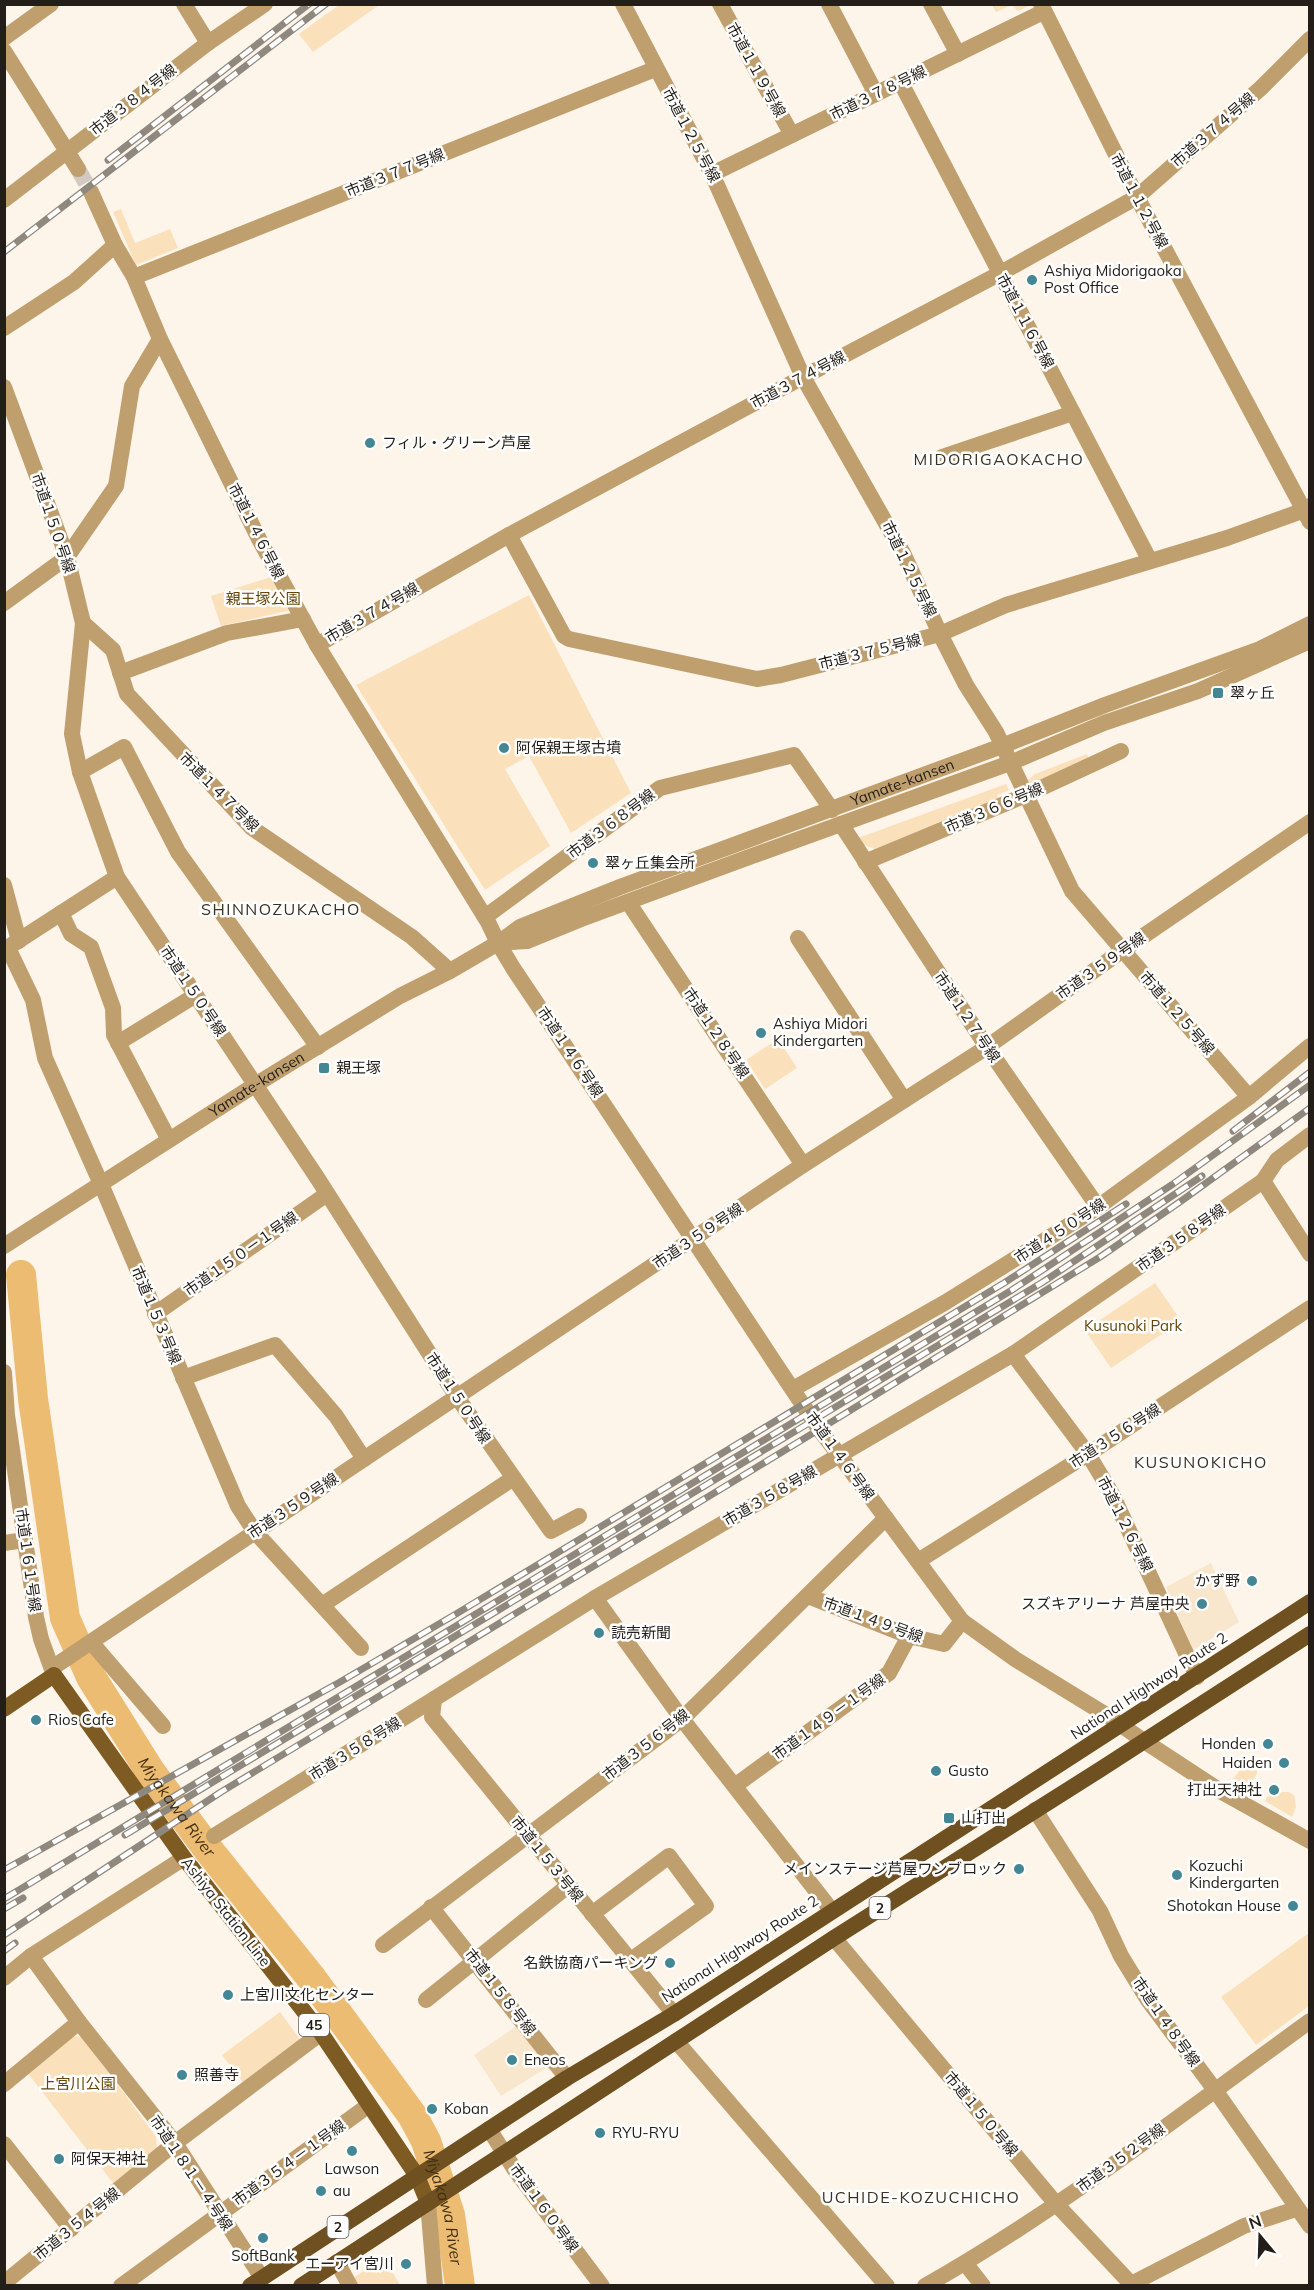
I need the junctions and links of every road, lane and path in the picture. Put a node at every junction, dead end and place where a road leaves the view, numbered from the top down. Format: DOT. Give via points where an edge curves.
graph roads {
  1 [pos="51,4"];
  2 [pos="184,4"];
  3 [pos="265,4"];
  4 [pos="623,4"];
  5 [pos="720,4"];
  6 [pos="829,4"];
  7 [pos="931,4"];
  8 [pos="1042,8"];
  9 [pos="4,38"];
  10 [pos="1310,39"];
  11 [pos="208,43"];
  12 [pos="4,51"];
  13 [pos="958,54"];
  14 [pos="655,69"];
  15 [pos="900,81"];
  16 [pos="876,94"];
  17 [pos="792,135"];
  18 [pos="67,152"];
  19 [pos="78,169"];
  20 [pos="712,174"];
  21 [pos="91,192"];
  22 [pos="1137,196"];
  23 [pos="4,200"];
  24 [pos="115,245"];
  25 [pos="999,274"];
  26 [pos="134,277"];
  27 [pos="4,328"];
  28 [pos="160,339"];
  29 [pos="804,377"];
  30 [pos="4,387"];
  31 [pos="1073,413"];
  32 [pos="942,458"];
  33 [pos="1307,513"];
  34 [pos="509,535"];
  35 [pos="67,557"];
  36 [pos="1150,561"];
  37 [pos="4,603"];
  38 [pos="303,619"];
  39 [pos="83,623"];
  40 [pos="1310,624"];
  41 [pos="940,634"];
  42 [pos="1310,641"];
  43 [pos="317,645"];
  44 [pos="120,674"];
  45 [pos="1002,746"];
  46 [pos="1121,751"];
  47 [pos="1010,763"];
  48 [pos="80,772"];
  49 [pos="1026,795"];
  50 [pos="836,817"];
  51 [pos="1310,822"];
  52 [pos="865,862"];
  53 [pos="117,877"];
  54 [pos="4,885"];
  55 [pos="628,902"];
  56 [pos="61,913"];
  57 [pos="485,917"];
  58 [pos="798,938"];
  59 [pos="498,943"];
  60 [pos="10,946"];
  61 [pos="1123,950"];
  62 [pos="450,971"];
  63 [pos="196,995"];
  64 [pos="118,1043"];
  65 [pos="1310,1046"];
  66 [pos="318,1047"];
  67 [pos="987,1047"];
  68 [pos="255,1085"];
  69 [pos="1249,1097"];
  70 [pos="903,1100"];
  71 [pos="1310,1135"];
  72 [pos="170,1140"];
  73 [pos="803,1165"];
  74 [pos="1263,1181"];
  75 [pos="101,1184"];
  76 [pos="327,1194"];
  77 [pos="1098,1207"];
  78 [pos="692,1240"];
  79 [pos="4,1246"];
  80 [pos="1310,1254"];
  81 [pos="1310,1308"];
  82 [pos="155,1314"];
  83 [pos="1013,1354"];
  84 [pos="4,1372"];
  85 [pos="183,1378"];
  86 [pos="793,1389"];
  87 [pos="457,1397"];
  88 [pos="6,1413"];
  89 [pos="1088,1454"];
  90 [pos="840,1456"];
  91 [pos="364,1459"];
  92 [pos="512,1479"];
  93 [pos="579,1516"];
  94 [pos="886,1518"];
  95 [pos="255,1532"];
  96 [pos="25,1540"];
  97 [pos="4,1543"];
  98 [pos="918,1561"];
  99 [pos="808,1596"];
  100 [pos="595,1598"];
  101 [pos="1310,1602"];
  102 [pos="322,1605"];
  103 [pos="962,1621"];
  104 [pos="1310,1634"];
  105 [pos="909,1636"];
  106 [pos="87,1644"];
  107 [pos="361,1648"];
  108 [pos="53,1671"];
  109 [pos="1197,1677"];
  110 [pos="434,1699"];
  111 [pos="4,1709"];
  112 [pos="682,1719"];
  113 [pos="1121,1725"];
  114 [pos="163,1726"];
  115 [pos="1144,1741"];
  116 [pos="736,1785"];
  117 [pos="1035,1810"];
  118 [pos="527,1834"];
  119 [pos="214,1836"];
  120 [pos="1310,1841"];
  121 [pos="184,1858"];
  122 [pos="569,1885"];
  123 [pos="431,1907"];
  124 [pos="832,1911"];
  125 [pos="592,1914"];
  126 [pos="834,1938"];
  127 [pos="382,1945"];
  128 [pos="31,1956"];
  129 [pos="631,1960"];
  130 [pos="476,1961"];
  131 [pos="4,1978"];
  132 [pos="426,2000"];
  133 [pos="674,2014"];
  134 [pos="1310,2021"];
  135 [pos="79,2022"];
  136 [pos="321,2033"];
  137 [pos="676,2041"];
  138 [pos="567,2078"];
  139 [pos="4,2084"];
  140 [pos="1215,2090"];
  141 [pos="369,2105"];
  142 [pos="489,2129"];
  143 [pos="175,2143"];
  144 [pos="4,2144"];
  145 [pos="505,2153"];
  146 [pos="421,2173"];
  147 [pos="431,2200"];
  148 [pos="1057,2205"];
  149 [pos="1296,2209"];
  150 [pos="219,2214"];
  151 [pos="1310,2226"];
  152 [pos="71,2229"];
  153 [pos="337,2262"];
  154 [pos="965,2263"];
  155 [pos="8,2281"];
  156 [pos="256,2282"];
  157 [pos="1132,2285"];
  158 [pos="121,2286"];
  159 [pos="301,2286"];
  160 [pos="350,2286"];
  161 [pos="435,2286"];
  162 [pos="602,2286"];
  163 [pos="887,2286"];
  164 [pos="925,2286"];
  165 [pos="983,2286"];
  1 -- 9 [label="street"];
  2 -- 11 [label="street"];
  3 -- 11 [label="street, 市道３８４号線"];
  4 -- 14 [label="street, 市道１２５号線"];
  5 -- 17 [label="street, 市道１１９号線"];
  6 -- 16 [label="street"];
  7 -- 13 [label="street"];
  8 -- 13 [label="street, 市道３７８号線"];
  8 -- 22 [label="street, 市道１１２号線"];
  10 -- 22 [label="street, 市道３７４号線"];
  11 -- 18 [label="street, 市道３８４号線"];
  12 -- 18 [label="street"];
  13 -- 15 [label="street, 市道３７８号線"];
  14 -- 20 [label="street, 市道１２５号線"];
  14 -- 26 [label="street, 市道３７７号線"];
  15 -- 16 [label="street, 市道３７８号線"];
  15 -- 25 [label="street, 市道１１６号線"];
  16 -- 17 [label="street, 市道３７８号線"];
  17 -- 20 [label="street, 市道３７８号線"];
  18 -- 19 [label="street"];
  18 -- 23 [label="street, 市道３８４号線"];
  20 -- 29 [label="street, 市道１２５号線"];
  21 -- 24 [label="street, 市道１４６号線"];
  22 -- 25 [label="street, 市道３７４号線"];
  22 -- 33 [label="street, 市道１１２号線"];
  24 -- 26 [label="street, 市道１４６号線"];
  24 -- 27 [label="street" via="74,282"];
  25 -- 29 [label="street, 市道３７４号線"];
  25 -- 31 [label="street, 市道１１６号線"];
  26 -- 28 [label="street, 市道１４６号線"];
  28 -- 35 [label="street" via="132,386 116,486"];
  28 -- 38 [label="street, 市道１４６号線"];
  29 -- 34 [label="street, 市道３７４号線"];
  29 -- 41 [label="street, 市道１２５号線" via="904,555"];
  30 -- 35 [label="street, 市道１５０号線"];
  31 -- 32 [label="street"];
  31 -- 36 [label="street, 市道１１６号線"];
  33 -- 36 [label="street, 市道３７５号線"];
  34 -- 41 [label="street, 市道３７５号線" via="569,639 757,679"];
  34 -- 43 [label="street, 市道３７４号線"];
  35 -- 37 [label="street"];
  35 -- 39 [label="street, 市道１５０号線"];
  36 -- 41 [label="street, 市道３７５号線" via="1006,605"];
  38 -- 43 [label="street, 市道１４６号線"];
  38 -- 44 [label="street" via="227,633"];
  39 -- 44 [label="street, 市道１４７号線" via="113,650"];
  39 -- 48 [label="street, 市道１５０号線" via="72,734"];
  40 -- 45 [label="street, Yamate-kansen" via="1260,649"];
  41 -- 45 [label="street, 市道１２５号線"];
  42 -- 47 [label="street, Yamate-kansen" via="1198,691 1104,723"];
  43 -- 57 [label="street, 市道１４６号線"];
  44 -- 62 [label="street, 市道１４７号線" via="127,694 252,828 412,937"];
  45 -- 47 [label="street, 市道１２５号線"];
  45 -- 50 [label="street, Yamate-kansen"];
  46 -- 49 [label="street, 市道３６６号線"];
  47 -- 49 [label="street, 市道１２５号線"];
  47 -- 50 [label="street, Yamate-kansen"];
  48 -- 53 [label="street, 市道１５０号線"];
  48 -- 66 [label="street" via="124,747 178,852"];
  49 -- 52 [label="street, 市道３６６号線"];
  49 -- 61 [label="street, 市道１２５号線" via="1072,891"];
  50 -- 52 [label="street, 市道１２７号線"];
  50 -- 55 [label="street, Yamate-kansen"];
  50 -- 57 [label="street, 市道３６８号線" via="795,756 660,788"];
  50 -- 59 [label="street, Yamate-kansen" via="620,887 520,927"];
  51 -- 61 [label="street, 市道３５９号線"];
  52 -- 67 [label="street, 市道１２７号線"];
  53 -- 56 [label="street"];
  53 -- 63 [label="street, 市道１５０号線"];
  54 -- 60 [label="street, 市道１５３号線"];
  55 -- 59 [label="street, Yamate-kansen" via="527,941"];
  55 -- 73 [label="street, 市道１２８号線"];
  56 -- 60 [label="street"];
  56 -- 64 [label="street" via="71,934 91,947 113,1008"];
  57 -- 59 [label="street, 市道１４６号線"];
  58 -- 70 [label="street"];
  59 -- 62 [label="street, Yamate-kansen"];
  59 -- 78 [label="street, 市道１４６号線"];
  60 -- 75 [label="street, 市道１５３号線" via="33,1000 45,1059"];
  61 -- 67 [label="street, 市道３５９号線"];
  61 -- 69 [label="street, 市道１２５号線"];
  62 -- 66 [label="street, Yamate-kansen" via="400,996"];
  63 -- 64 [label="street"];
  63 -- 68 [label="street, 市道１５０号線"];
  64 -- 72 [label="street"];
  65 -- 69 [label="street, 市道４５０号線"];
  66 -- 68 [label="street, Yamate-kansen"];
  67 -- 70 [label="street, 市道３５９号線"];
  67 -- 77 [label="street, 市道１２７号線"];
  68 -- 72 [label="street, Yamate-kansen"];
  68 -- 76 [label="street, 市道１５０号線"];
  69 -- 77 [label="street, 市道４５０号線"];
  70 -- 73 [label="street, 市道３５９号線"];
  71 -- 74 [label="street, 市道３５８号線" via="1277,1160"];
  72 -- 75 [label="street, Yamate-kansen"];
  73 -- 78 [label="street, 市道３５９号線"];
  74 -- 80 [label="street"];
  74 -- 83 [label="street, 市道３５８号線"];
  75 -- 79 [label="street, Yamate-kansen"];
  75 -- 82 [label="street, 市道１５３号線"];
  76 -- 82 [label="street, 市道１５０－１号線"];
  76 -- 87 [label="street, 市道１５０号線"];
  77 -- 86 [label="street, 市道４５０号線" via="946,1302"];
  78 -- 86 [label="street, 市道１４６号線"];
  78 -- 87 [label="street, 市道３５９号線"];
  81 -- 89 [label="street, 市道３５６号線"];
  82 -- 85 [label="street, 市道１５３号線"];
  83 -- 89 [label="street, 市道１２６号線"];
  83 -- 90 [label="street, 市道３５８号線"];
  84 -- 88 [label="street, 市道１６１号線"];
  85 -- 91 [label="street" via="275,1344 336,1416"];
  85 -- 95 [label="street, 市道１５３号線" via="238,1506"];
  86 -- 90 [label="street, 市道１４６号線"];
  87 -- 91 [label="street, 市道３５９号線"];
  87 -- 92 [label="street, 市道１５０号線"];
  88 -- 96 [label="street, 市道１６１号線"];
  89 -- 98 [label="street, 市道３５６号線"];
  89 -- 109 [label="street, 市道１２６号線" via="1112,1494"];
  90 -- 94 [label="street, 市道１４６号線"];
  90 -- 100 [label="street, 市道３５８号線"];
  91 -- 95 [label="street, 市道３５９号線"];
  92 -- 93 [label="street, 市道１５０号線" via="551,1531"];
  92 -- 102 [label="street"];
  94 -- 98 [label="street, 市道１４６号線"];
  94 -- 99 [label="street, 市道３５６号線"];
  95 -- 102 [label="street, 市道１５３号線"];
  95 -- 106 [label="street, 市道３５９号線"];
  96 -- 97 [label="street"];
  96 -- 108 [label="street, 市道１６１号線" via="36,1617"];
  98 -- 103 [label="street, 市道１４６号線"];
  99 -- 105 [label="street, 市道１４９号線"];
  99 -- 112 [label="street, 市道３５６号線"];
  100 -- 110 [label="street, 市道３５８号線"];
  100 -- 112 [label="street"];
  101 -- 109 [label="highway, National Highway Route 2 / 2"];
  102 -- 107 [label="street, 市道１５３号線"];
  103 -- 105 [label="street, 市道１４９号線" via="944,1644"];
  103 -- 113 [label="street, 市道１４６号線"];
  104 -- 115 [label="highway, 2"];
  105 -- 116 [label="street, 市道１４９－１号線" via="890,1673"];
  106 -- 108 [label="street, 市道３５９号線"];
  106 -- 114 [label="street"];
  108 -- 111 [label="main road"];
  108 -- 121 [label="main road, Ashiya Station Line / 45"];
  109 -- 113 [label="highway, National Highway Route 2 / 2"];
  110 -- 118 [label="street, 市道１５３号線" via="432,1717"];
  110 -- 119 [label="street, 市道３５８号線"];
  112 -- 116 [label="street"];
  112 -- 118 [label="street, 市道３５６号線"];
  113 -- 115 [label="street, 市道１４６号線"];
  113 -- 124 [label="highway, National Highway Route 2 / 2"];
  115 -- 117 [label="highway, 2"];
  115 -- 120 [label="street, 市道１４６号線" via="1222,1792"];
  116 -- 124 [label="street"];
  117 -- 126 [label="highway, 2"];
  117 -- 140 [label="street, 市道１４８号線" via="1100,1911 1148,2000"];
  118 -- 122 [label="street, 市道１５３号線"];
  118 -- 123 [label="street, 市道３５６号線"];
  121 -- 128 [label="street"];
  121 -- 136 [label="main road, Ashiya Station Line / 45"];
  122 -- 125 [label="street, 市道１５３号線"];
  122 -- 130 [label="street"];
  123 -- 127 [label="street, 市道３５６号線"];
  123 -- 130 [label="street, 市道１５８号線"];
  124 -- 133 [label="highway, National Highway Route 2 / 2"];
  125 -- 129 [label="street, 市道１５３号線"];
  125 -- 129 [label="street" via="669,1856 706,1906"];
  126 -- 137 [label="highway, 2"];
  126 -- 148 [label="street, 市道１５０号線"];
  128 -- 131 [label="street"];
  128 -- 135 [label="street, 市道１８１－４号線"];
  129 -- 133 [label="street, 市道１５３号線"];
  130 -- 132 [label="street"];
  130 -- 138 [label="street, 市道１５８号線"];
  133 -- 138 [label="highway, National Highway Route 2 / 2"];
  134 -- 140 [label="street, 市道３５２号線"];
  135 -- 139 [label="street"];
  135 -- 143 [label="street, 市道１８１－４号線"];
  136 -- 141 [label="main road, Ashiya Station Line / 45"];
  136 -- 143 [label="street, 市道３５４号線"];
  137 -- 145 [label="highway, 2"];
  137 -- 163 [label="street"];
  138 -- 142 [label="highway, National Highway Route 2 / 2"];
  140 -- 148 [label="street, 市道３５２号線"];
  140 -- 149 [label="street, 市道１４８号線"];
  141 -- 146 [label="main road, Ashiya Station Line / 45"];
  141 -- 150 [label="street, 市道３５４－１号線"];
  142 -- 145 [label="street, 市道１６０号線"];
  142 -- 146 [label="highway, National Highway Route 2 / 2"];
  143 -- 150 [label="street, 市道１８１－４号線"];
  143 -- 152 [label="street, 市道３５４号線"];
  144 -- 152 [label="street"];
  145 -- 147 [label="highway, 2"];
  145 -- 162 [label="street, 市道１６０号線"];
  146 -- 147 [label="main road, Ashiya Station Line / 45"];
  146 -- 156 [label="highway, National Highway Route 2 / 2"];
  147 -- 153 [label="highway, 2"];
  147 -- 161 [label="street"];
  148 -- 154 [label="street, 市道３５２号線"];
  148 -- 157 [label="street, 市道１５０号線"];
  149 -- 151 [label="street, 市道１４８号線"];
  149 -- 157 [label="street" via="1244,2226"];
  150 -- 156 [label="street, 市道１８１－４号線"];
  150 -- 158 [label="street, 市道３５４－１号線"];
  152 -- 155 [label="street, 市道３５４号線"];
  153 -- 159 [label="highway, 2"];
  153 -- 160 [label="street"];
  154 -- 164 [label="street, 市道３５２号線"];
  154 -- 165 [label="street"];
}
